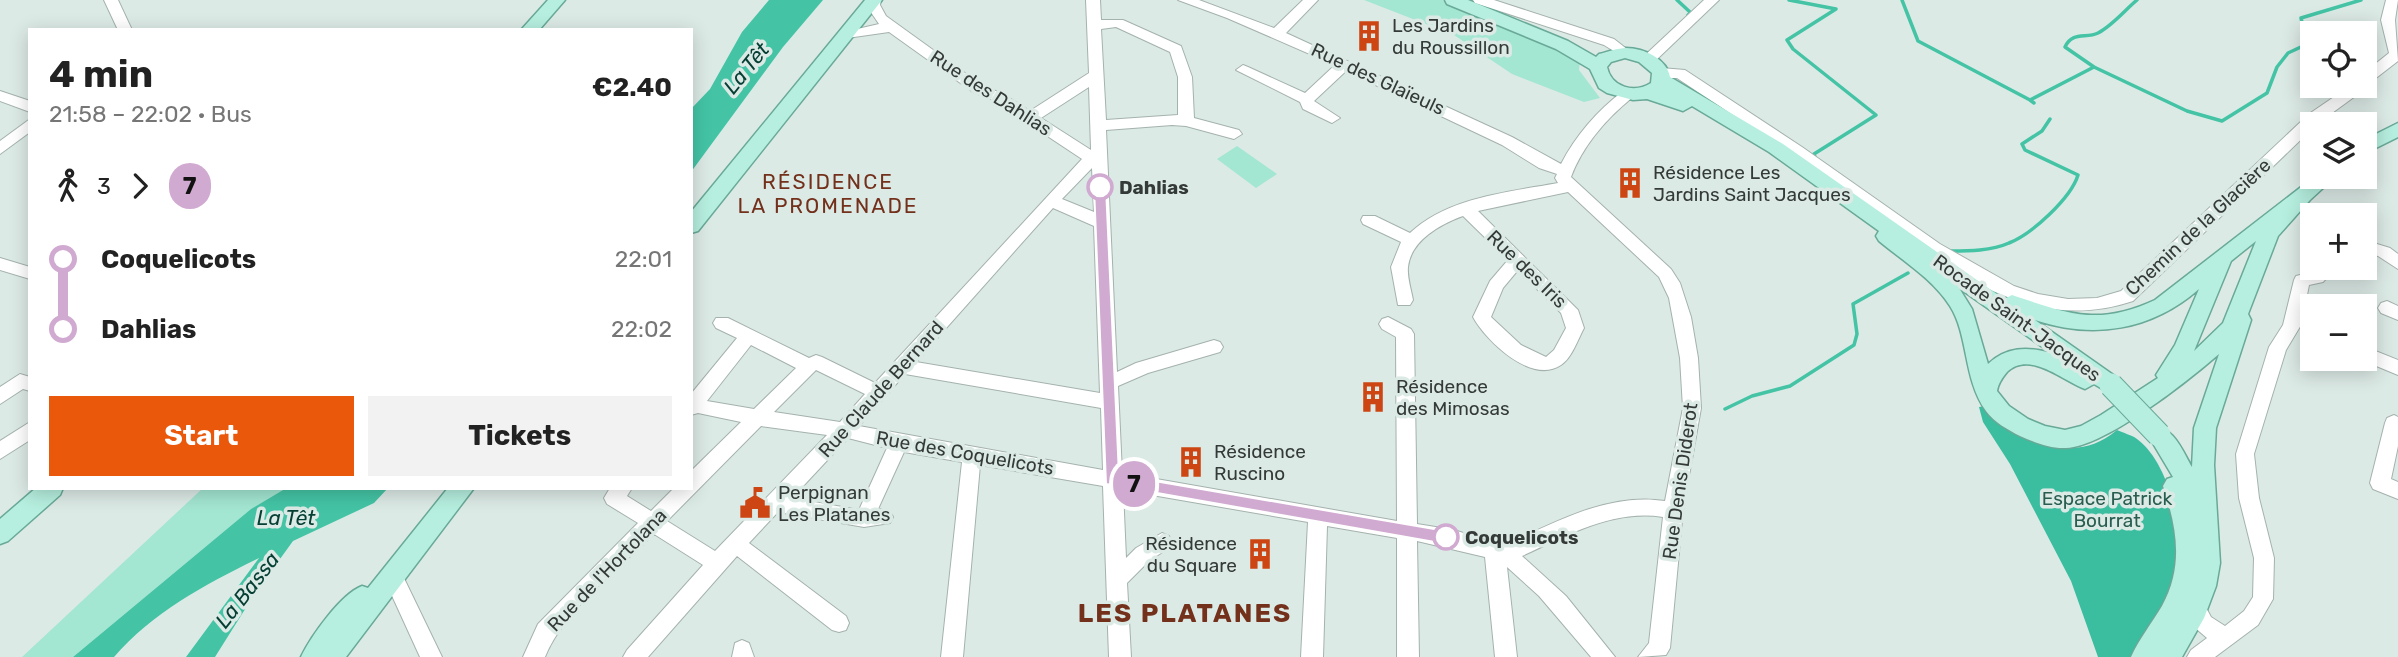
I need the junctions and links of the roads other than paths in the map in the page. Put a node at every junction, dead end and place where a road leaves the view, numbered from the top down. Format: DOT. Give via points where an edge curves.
graph roads {
  1 [pos="111,0"];
  2 [pos="557,0"];
  3 [pos="867,0"];
  4 [pos="874,0"];
  5 [pos="1093,0"];
  6 [pos="1185,0"];
  7 [pos="1311,0"];
  8 [pos="1453,0"];
  9 [pos="1480,0"];
  10 [pos="1712,0"];
  11 [pos="2393,0"];
  12 [pos="1095,25"];
  13 [pos="892,27"];
  14 [pos="124,28"];
  15 [pos="531,28"];
  16 [pos="1277,33"];
  17 [pos="845,36"];
  18 [pos="1562,45"];
  19 [pos="1618,54"];
  20 [pos="1345,64"];
  21 [pos="1598,66"];
  22 [pos="2377,69"];
  23 [pos="1243,70"];
  24 [pos="811,76"];
  25 [pos="1095,76"];
  26 [pos="1655,76"];
  27 [pos="1607,86"];
  28 [pos="1628,94"];
  29 [pos="0,96"];
  30 [pos="1306,98"];
  31 [pos="2343,98"];
  32 [pos="28,106"];
  33 [pos="1607,111"];
  34 [pos="1030,118"];
  35 [pos="1332,118"];
  36 [pos="1186,121"];
  37 [pos="28,126"];
  38 [pos="1098,126"];
  39 [pos="2398,129"];
  40 [pos="1234,134"];
  41 [pos="2377,141"];
  42 [pos="0,149"];
  43 [pos="1095,155"];
  44 [pos="1567,179"];
  45 [pos="2311,189"];
  46 [pos="2303,195"];
  47 [pos="1051,201"];
  48 [pos="1467,210"];
  49 [pos="1369,220"];
  50 [pos="1101,222"];
  51 [pos="693,224"];
  52 [pos="1885,236"];
  53 [pos="1907,239"];
  54 [pos="1411,240"];
  55 [pos="2377,250"];
  56 [pos="2228,252"];
  57 [pos="1517,260"];
  58 [pos="2398,263"];
  59 [pos="0,264"];
  60 [pos="0,271"];
  61 [pos="28,272"];
  62 [pos="28,278"];
  63 [pos="2302,280"];
  64 [pos="2248,285"];
  65 [pos="1404,300"];
  66 [pos="722,323"];
  67 [pos="1388,324"];
  68 [pos="749,336"];
  69 [pos="1214,347"];
  70 [pos="2377,359"];
  71 [pos="809,366"];
  72 [pos="901,366"];
  73 [pos="2398,368"];
  74 [pos="28,383"];
  75 [pos="1107,383"];
  76 [pos="2105,387"];
  77 [pos="1986,388"];
  78 [pos="877,392"];
  79 [pos="2151,394"];
  80 [pos="0,397"];
  81 [pos="1108,402"];
  82 [pos="693,403"];
  83 [pos="693,404"];
  84 [pos="760,416"];
  85 [pos="2396,419"];
  86 [pos="844,430"];
  87 [pos="28,431"];
  88 [pos="2153,437"];
  89 [pos="899,443"];
  90 [pos="0,451"];
  91 [pos="972,454"];
  92 [pos="1112,480"];
  93 [pos="693,482"];
  94 [pos="50,490"];
  95 [pos="461,490"];
  96 [pos="685,490"];
  97 [pos="2398,491"];
  98 [pos="618,493"];
  99 [pos="776,503"];
  100 [pos="1674,511"];
  101 [pos="1318,516"];
  102 [pos="653,522"];
  103 [pos="2206,525"];
  104 [pos="1406,531"];
  105 [pos="0,534"];
  106 [pos="418,542"];
  107 [pos="1162,542"];
  108 [pos="736,544"];
  109 [pos="1499,554"];
  110 [pos="717,564"];
  111 [pos="393,576"];
  112 [pos="1118,579"];
  113 [pos="2196,609"];
  114 [pos="839,623"];
  115 [pos="2227,636"];
  116 [pos="1657,654"];
  117 [pos="314,657"];
  118 [pos="331,657"];
  119 [pos="430,657"];
  120 [pos="534,657"];
  121 [pos="634,657"];
  122 [pos="952,657"];
  123 [pos="1120,657"];
  124 [pos="1312,657"];
  125 [pos="1408,657"];
  126 [pos="1506,657"];
  127 [pos="1604,657"];
  128 [pos="2144,657"];
  129 [pos="2168,657"];
  130 [pos="2198,657"];
  1 -- 14 [label="street"];
  2 -- 15 [label="main road"];
  3 -- 24 [label="main road"];
  4 -- 13 [label="street, Rue des Dahlias" via="877,15"];
  4 -- 17 [label="main road"];
  5 -- 12 [label="street"];
  6 -- 16 [label="street, Rue des Glaïeuls"];
  7 -- 16 [label="street"];
  8 -- 18 [label="main road"];
  9 -- 19 [label="street" via="1609,42"];
  10 -- 26 [label="street"];
  11 -- 22 [label="street" via="2386,17 2397,54"];
  12 -- 25 [label="street"];
  12 -- 36 [label="street" via="1118,23 1176,49 1185,78"];
  13 -- 17 [label="street"];
  13 -- 34 [label="street, Rue des Dahlias" via="978,89"];
  16 -- 20 [label="street, Rue des Glaïeuls"];
  17 -- 24 [label="main road"];
  18 -- 19 [label="main road"];
  18 -- 21 [label="main road"];
  19 -- 21 [label="main road"];
  19 -- 26 [label="main road"];
  20 -- 30 [label="street"];
  20 -- 44 [label="street, Rue des Glaïeuls" via="1507,141"];
  21 -- 27 [label="main road"];
  23 -- 30 [label="street"];
  24 -- 51 [label="main road"];
  25 -- 34 [label="street"];
  25 -- 38 [label="street"];
  26 -- 28 [label="main road"];
  26 -- 31 [label="street, Chemin de la Glacière" via="1672,71 1688,78 1928,244 2008,291 2081,308 2127,296 2314,118"];
  26 -- 52 [label="main road, Rocade Saint-Jacques" via="1672,100 1737,133"];
  26 -- 53 [label="main road, Rocade Saint-Jacques" via="1753,133"];
  27 -- 28 [label="main road"];
  27 -- 33 [label="street" via="1611,100"];
  28 -- 33 [label="street"];
  29 -- 32 [label="street"];
  30 -- 35 [label="street" via="1308,106"];
  33 -- 44 [label="street"];
  34 -- 43 [label="street, Rue des Dahlias"];
  36 -- 38 [label="street"];
  36 -- 40 [label="street"];
  37 -- 42 [label="street"];
  38 -- 43 [label="street"];
  39 -- 41 [label="main road"];
  43 -- 47 [label="street, Rue Claude Bernard"];
  43 -- 50 [label="street"];
  44 -- 48 [label="street"];
  44 -- 100 [label="street, Rue Denis Diderot" via="1673,281 1692,383"];
  45 -- 46 [label="main road"];
  46 -- 56 [label="main road"];
  46 -- 64 [label="main road" via="2267,237"];
  47 -- 50 [label="street"];
  47 -- 72 [label="street, Rue Claude Bernard"];
  48 -- 54 [label="street" via="1449,214"];
  48 -- 57 [label="street, Rue des Iris"];
  49 -- 54 [label="street"];
  50 -- 75 [label="street"];
  52 -- 76 [label="main road, Rocade Saint-Jacques"];
  52 -- 77 [label="main road" via="1947,288 1961,307"];
  53 -- 56 [label="main road" via="1987,291 2030,312 2098,324 2135,319 2164,305"];
  53 -- 76 [label="main road, Rocade Saint-Jacques"];
  54 -- 65 [label="street" via="1400,264"];
  55 -- 58 [label="street"];
  56 -- 79 [label="main road" via="2207,288 2181,359"];
  57 -- 57 [label="street, Rue des Iris" via="1496,285 1482,317 1486,327 1509,347 1547,364 1554,361 1576,328 1574,318"];
  59 -- 61 [label="street"];
  60 -- 62 [label="street"];
  63 -- 115 [label="street" via="2292,326 2287,340 2278,347 2245,454 2249,498 2264,558 2263,599 2251,618"];
  64 -- 79 [label="main road" via="2230,329 2209,353"];
  64 -- 103 [label="main road" via="2239,334 2205,428"];
  66 -- 68 [label="street"];
  67 -- 104 [label="street" via="1405,334"];
  68 -- 71 [label="street"];
  68 -- 82 [label="street"];
  69 -- 75 [label="street"];
  70 -- 73 [label="street"];
  71 -- 78 [label="street" via="816,362"];
  71 -- 84 [label="street"];
  72 -- 78 [label="street, Rue Claude Bernard"];
  72 -- 81 [label="street"];
  74 -- 80 [label="street" via="20,381"];
  75 -- 81 [label="street"];
  76 -- 77 [label="main road" via="2033,357 2010,358 1997,365"];
  76 -- 88 [label="main road, Rocade Saint-Jacques"];
  77 -- 79 [label="main road" via="1995,406 2053,439 2076,438"];
  78 -- 86 [label="street, Rue Claude Bernard"];
  81 -- 92 [label="street"];
  83 -- 84 [label="street, Rue des Coquelicots"];
  84 -- 86 [label="street, Rue des Coquelicots"];
  84 -- 93 [label="street"];
  85 -- 97 [label="street" via="2380,483"];
  86 -- 89 [label="street, Rue des Coquelicots"];
  86 -- 99 [label="street, Rue Claude Bernard"];
  87 -- 90 [label="street"];
  88 -- 103 [label="main road, Rocade Saint-Jacques" via="2184,474"];
  88 -- 128 [label="main road, Rocade Saint-Jacques" via="2183,506 2189,573 2180,598"];
  89 -- 91 [label="street, Rue des Coquelicots"];
  89 -- 99 [label="street" via="874,518"];
  91 -- 92 [label="street, Rue des Coquelicots"];
  91 -- 122 [label="street"];
  92 -- 101 [label="street, Rue des Coquelicots"];
  92 -- 112 [label="street"];
  94 -- 105 [label="main road"];
  95 -- 106 [label="main road"];
  96 -- 102 [label="street, Rue de l'Hortolana"];
  98 -- 102 [label="street"];
  99 -- 108 [label="street, Rue Claude Bernard"];
  100 -- 109 [label="street" via="1659,506 1582,519"];
  100 -- 116 [label="street, Rue Denis Diderot"];
  101 -- 104 [label="street, Rue des Coquelicots"];
  101 -- 124 [label="street"];
  102 -- 110 [label="street"];
  102 -- 120 [label="street, Rue de l'Hortolana" via="563,610 545,631"];
  103 -- 113 [label="main road, Rocade Saint-Jacques" via="2209,552"];
  104 -- 109 [label="street, Rue des Coquelicots" via="1454,539"];
  104 -- 125 [label="street"];
  106 -- 111 [label="main road"];
  106 -- 117 [label="main road" via="358,601"];
  107 -- 112 [label="street"];
  108 -- 110 [label="street, Rue Claude Bernard"];
  108 -- 114 [label="street"];
  109 -- 126 [label="street"];
  109 -- 127 [label="street" via="1539,583"];
  110 -- 121 [label="street, Rue Claude Bernard"];
  111 -- 118 [label="main road"];
  111 -- 119 [label="street"];
  112 -- 123 [label="street"];
  113 -- 115 [label="street" via="2211,631"];
  113 -- 129 [label="main road, Rocade Saint-Jacques"];
  115 -- 130 [label="street"];
}
